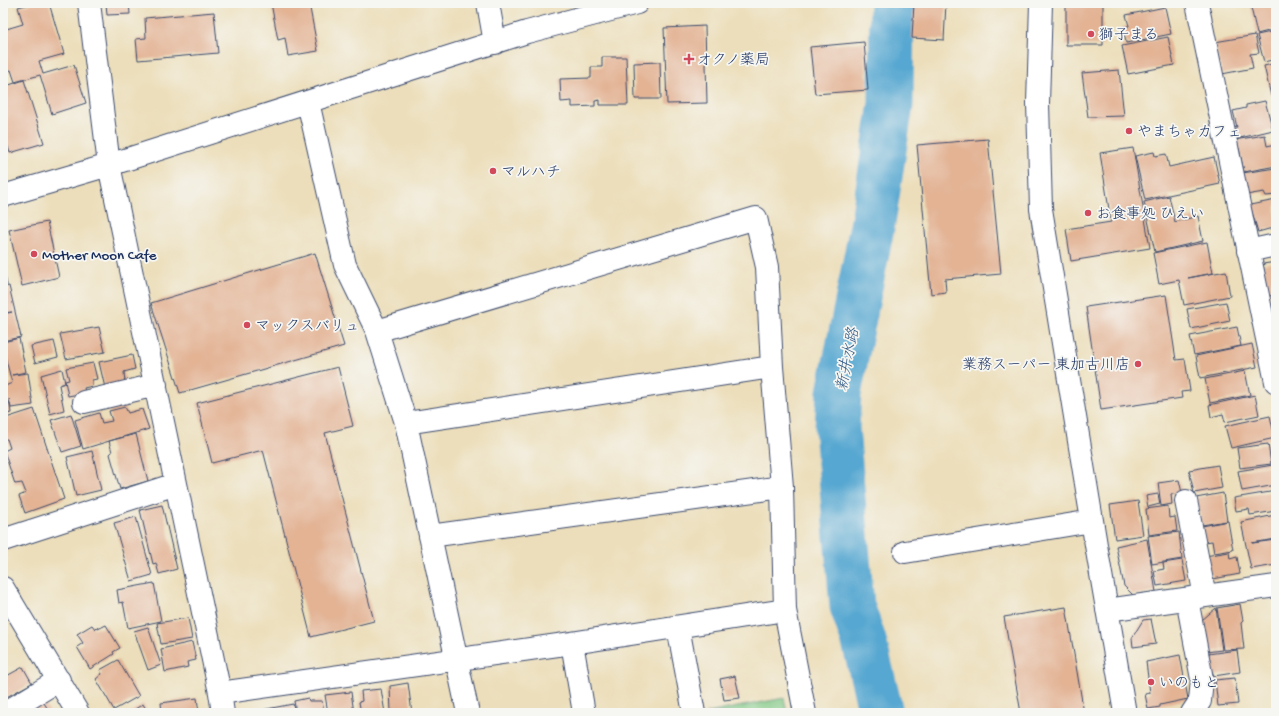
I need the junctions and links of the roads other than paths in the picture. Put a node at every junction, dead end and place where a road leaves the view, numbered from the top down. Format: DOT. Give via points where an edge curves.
graph roads {
  1 [pos="89,3"];
  2 [pos="488,3"];
  3 [pos="637,3"];
  4 [pos="1041,3"];
  5 [pos="1198,3"];
  6 [pos="495,43"];
  7 [pos="308,102"];
  8 [pos="109,165"];
  9 [pos="3,196"];
  10 [pos="1276,245"];
  11 [pos="1248,251"];
  12 [pos="377,331"];
  13 [pos="772,367"];
  14 [pos="1276,382"];
  15 [pos="156,385"];
  16 [pos="84,402"];
  17 [pos="406,423"];
  18 [pos="176,484"];
  19 [pos="782,487"];
  20 [pos="1186,501"];
  21 [pos="1092,521"];
  22 [pos="430,536"];
  23 [pos="3,540"];
  24 [pos="905,552"];
  25 [pos="1276,586"];
  26 [pos="3,588"];
  27 [pos="1196,598"];
  28 [pos="785,610"];
  29 [pos="1107,610"];
  30 [pos="678,628"];
  31 [pos="572,643"];
  32 [pos="457,660"];
  33 [pos="59,680"];
  34 [pos="222,703"];
  35 [pos="5,713"];
  36 [pos="78,713"];
  37 [pos="468,713"];
  38 [pos="584,713"];
  39 [pos="694,713"];
  40 [pos="805,713"];
  41 [pos="1125,713"];
  42 [pos="1192,713"];
  1 -- 8 [label="street"];
  2 -- 6 [label="street"];
  3 -- 6 [label="street"];
  4 -- 21 [label="street" via="1038,103 1041,209"];
  5 -- 11 [label="street"];
  6 -- 7 [label="street"];
  7 -- 8 [label="street"];
  7 -- 12 [label="street" via="345,265"];
  8 -- 9 [label="street"];
  8 -- 15 [label="street"];
  10 -- 11 [label="street"];
  11 -- 14 [label="street"];
  12 -- 13 [label="street" via="756,218 767,267"];
  12 -- 17 [label="street"];
  13 -- 17 [label="street"];
  13 -- 19 [label="street"];
  15 -- 16 [label="street"];
  15 -- 18 [label="street"];
  17 -- 22 [label="street"];
  18 -- 23 [label="street"];
  18 -- 34 [label="street"];
  19 -- 22 [label="street"];
  19 -- 28 [label="street"];
  20 -- 27 [label="street"];
  21 -- 24 [label="street"];
  21 -- 29 [label="street"];
  22 -- 32 [label="street"];
  25 -- 27 [label="street"];
  26 -- 33 [label="street"];
  27 -- 29 [label="street"];
  27 -- 42 [label="street" via="1202,679 1200,701"];
  28 -- 30 [label="street"];
  28 -- 40 [label="street"];
  29 -- 41 [label="street"];
  30 -- 31 [label="street"];
  30 -- 39 [label="street"];
  31 -- 32 [label="street"];
  31 -- 38 [label="street"];
  32 -- 34 [label="street"];
  32 -- 37 [label="street"];
  33 -- 35 [label="street"];
  33 -- 36 [label="street"];
}
